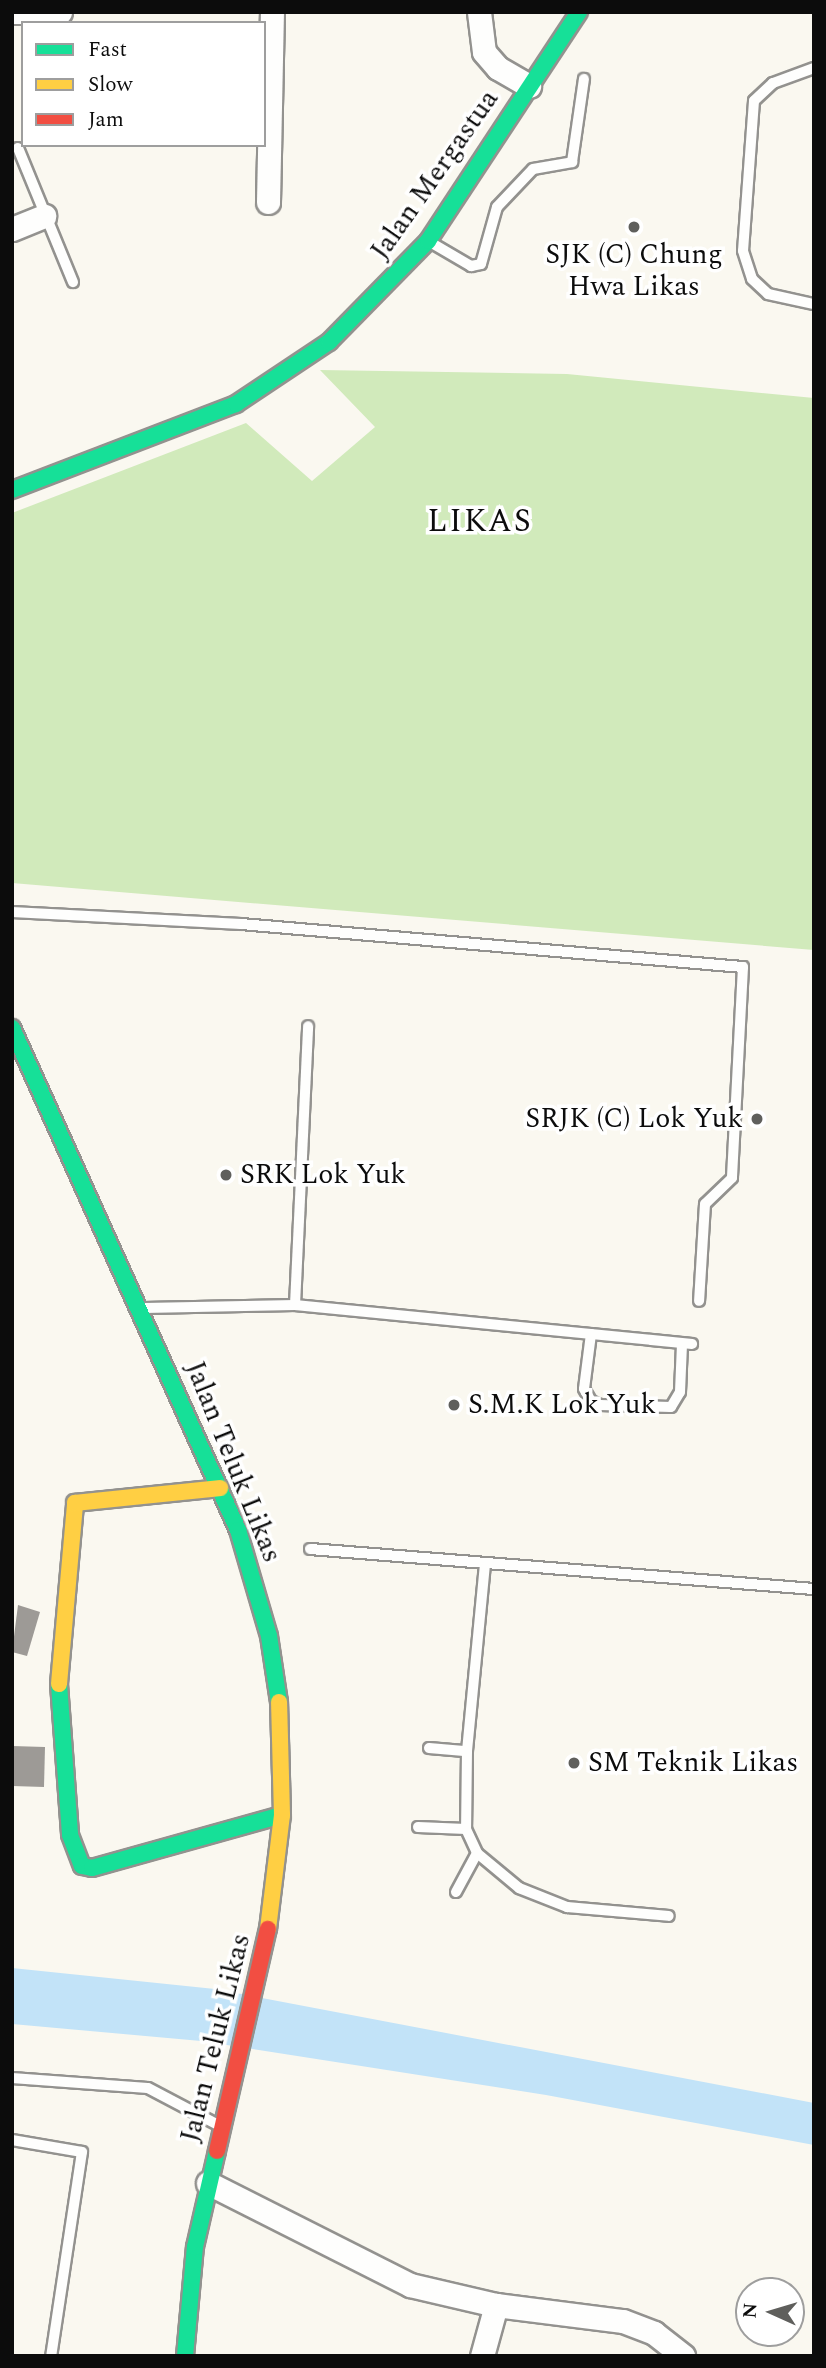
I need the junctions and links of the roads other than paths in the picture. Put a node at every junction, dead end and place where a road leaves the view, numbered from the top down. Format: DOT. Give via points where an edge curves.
graph roads {
  1 [pos="12,12"];
  2 [pos="60,12"];
  3 [pos="272,12"];
  4 [pos="479,12"];
  5 [pos="579,12"];
  6 [pos="814,68"];
  7 [pos="584,79"];
  8 [pos="530,86"];
  9 [pos="18,148"];
  10 [pos="268,202"];
  11 [pos="44,216"];
  12 [pos="12,229"];
  13 [pos="428,241"];
  14 [pos="73,282"];
  15 [pos="814,304"];
  16 [pos="12,490"];
  17 [pos="12,912"];
  18 [pos="308,1026"];
  19 [pos="12,1028"];
  20 [pos="699,1301"];
  21 [pos="295,1305"];
  22 [pos="141,1308"];
  23 [pos="591,1335"];
  24 [pos="220,1488"];
  25 [pos="310,1549"];
  26 [pos="485,1564"];
  27 [pos="814,1589"];
  28 [pos="429,1748"];
  29 [pos="467,1751"];
  30 [pos="282,1815"];
  31 [pos="418,1827"];
  32 [pos="466,1829"];
  33 [pos="477,1853"];
  34 [pos="456,1892"];
  35 [pos="669,1916"];
  36 [pos="12,2078"];
  37 [pos="220,2126"];
  38 [pos="12,2140"];
  39 [pos="208,2183"];
  40 [pos="496,2305"];
  41 [pos="51,2356"];
  42 [pos="185,2356"];
  43 [pos="482,2356"];
  44 [pos="683,2356"];
  1 -- 2 [label="street"];
  3 -- 10 [label="street"];
  4 -- 8 [label="street" via="484,52 498,68"];
  5 -- 8 [label="street, Jalan Mergastua"];
  6 -- 15 [label="lane" via="773,83 754,101 743,251 752,279 768,294"];
  7 -- 13 [label="lane" via="572,162 533,169 498,206 481,264 471,266"];
  8 -- 13 [label="street, Jalan Mergastua"];
  9 -- 11 [label="lane"];
  11 -- 12 [label="street"];
  11 -- 14 [label="lane"];
  13 -- 16 [label="street, Jalan Mergastua" via="329,342 236,404"];
  17 -- 20 [label="lane" via="241,924 743,967 732,1178 705,1204"];
  18 -- 21 [label="lane"];
  19 -- 22 [label="street, Jalan Teluk Likas"];
  21 -- 22 [label="lane"];
  21 -- 23 [label="lane"];
  22 -- 24 [label="street, Jalan Teluk Likas"];
  23 -- 23 [label="lane" via="687,1344 680,1392 671,1407 591,1401 584,1389"];
  24 -- 30 [label="street, Jalan Teluk Likas" via="238,1530 269,1636 284,1743"];
  24 -- 30 [label="street" via="75,1503 58,1671 70,1835 82,1866 92,1868"];
  25 -- 26 [label="lane"];
  26 -- 27 [label="lane"];
  26 -- 29 [label="lane"];
  28 -- 29 [label="lane"];
  29 -- 32 [label="lane"];
  30 -- 37 [label="street, Jalan Teluk Likas" via="274,1903"];
  31 -- 32 [label="lane"];
  32 -- 33 [label="lane"];
  33 -- 34 [label="lane"];
  33 -- 35 [label="lane" via="519,1888 567,1908"];
  36 -- 37 [label="lane" via="148,2088"];
  37 -- 39 [label="street, Jalan Teluk Likas"];
  38 -- 41 [label="lane" via="82,2152"];
  39 -- 40 [label="street" via="410,2285"];
  39 -- 42 [label="street, Jalan Teluk Likas" via="195,2247"];
  40 -- 43 [label="street"];
  40 -- 44 [label="street" via="623,2321 653,2333"];
}
